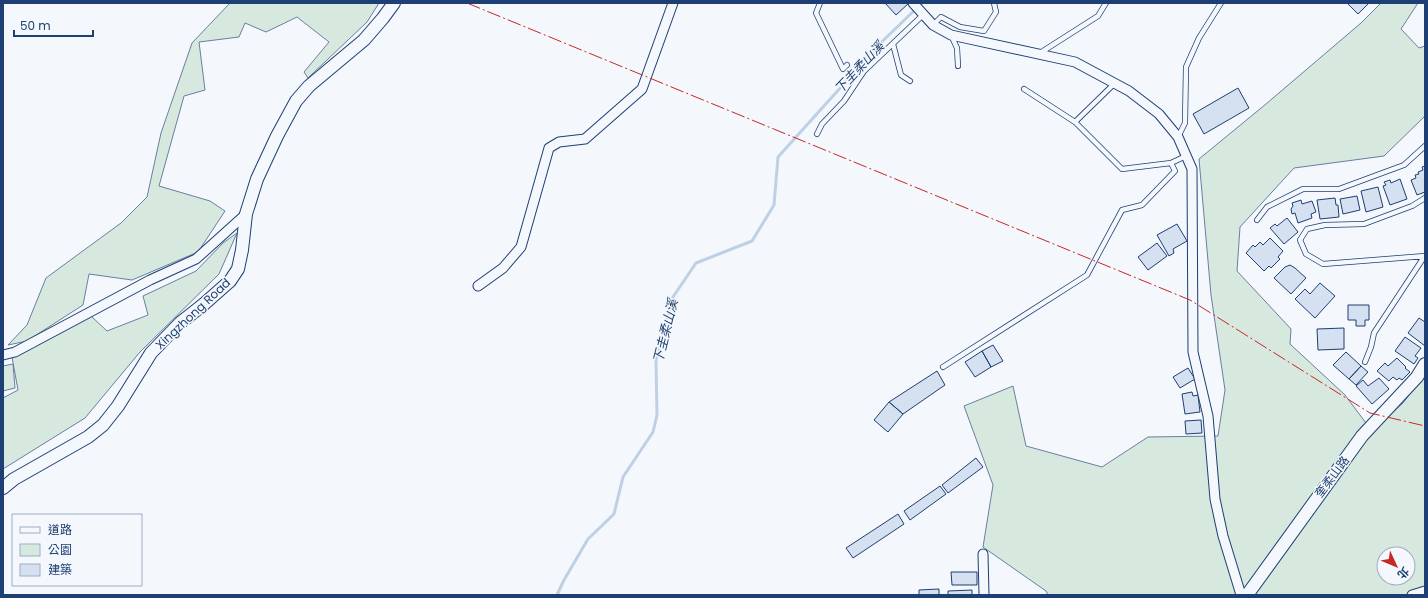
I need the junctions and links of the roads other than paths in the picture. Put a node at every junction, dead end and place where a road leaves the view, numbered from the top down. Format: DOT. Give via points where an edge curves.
graph roads {
  1 [pos="394,3"];
  2 [pos="673,3"];
  3 [pos="820,3"];
  4 [pos="994,3"];
  5 [pos="1106,3"];
  6 [pos="1221,3"];
  7 [pos="919,9"];
  8 [pos="933,25"];
  9 [pos="951,35"];
  10 [pos="892,44"];
  11 [pos="1039,54"];
  12 [pos="847,65"];
  13 [pos="958,66"];
  14 [pos="910,81"];
  15 [pos="1115,83"];
  16 [pos="1024,89"];
  17 [pos="1076,122"];
  18 [pos="817,134"];
  19 [pos="1178,137"];
  20 [pos="1425,146"];
  21 [pos="1186,156"];
  22 [pos="1171,163"];
  23 [pos="1425,198"];
  24 [pos="246,214"];
  25 [pos="1257,220"];
  26 [pos="1425,256"];
  27 [pos="478,286"];
  28 [pos="3,355"];
  29 [pos="1365,362"];
  30 [pos="1425,364"];
  31 [pos="943,367"];
  32 [pos="3,488"];
  33 [pos="983,554"];
  34 [pos="1425,591"];
  35 [pos="984,595"];
  36 [pos="1241,595"];
  37 [pos="1247,595"];
  38 [pos="1412,595"];
  1 -- 24 [label="street, Xingzhong Road" via="364,40 309,86 296,101 257,179"];
  2 -- 27 [label="street" via="642,89 586,139 559,142 550,148 521,247 503,268"];
  3 -- 12 [label="lane" via="816,13 843,69"];
  4 -- 8 [label="lane" via="996,12 984,31 960,28 941,17"];
  5 -- 11 [label="lane" via="1098,16"];
  6 -- 19 [label="lane" via="1199,38 1186,67 1185,123"];
  7 -- 8 [label="street"];
  7 -- 10 [label="lane"];
  8 -- 9 [label="street"];
  9 -- 11 [label="street"];
  9 -- 13 [label="lane" via="957,48"];
  10 -- 14 [label="lane" via="901,75"];
  10 -- 18 [label="lane" via="864,71"];
  11 -- 15 [label="street" via="1075,62"];
  15 -- 17 [label="lane"];
  15 -- 19 [label="street" via="1159,114"];
  16 -- 17 [label="lane"];
  17 -- 22 [label="lane" via="1122,169"];
  19 -- 21 [label="street"];
  20 -- 25 [label="lane" via="1404,165 1339,189 1303,189 1267,207"];
  21 -- 22 [label="lane"];
  21 -- 36 [label="street" via="1192,169 1193,352 1208,416 1215,499"];
  22 -- 31 [label="lane" via="1174,171 1142,205 1122,210 1087,275"];
  23 -- 26 [label="lane" via="1412,206 1364,224 1325,225 1307,229 1300,240 1306,254 1322,264"];
  24 -- 28 [label="street" via="196,259 150,280 15,352"];
  24 -- 32 [label="street, Xingzhong Road" via="238,269 230,281 180,323 151,353 103,425"];
  26 -- 29 [label="lane" via="1374,333 1372,348"];
  30 -- 37 [label="street, 奎柔山路" via="1417,377 1362,436"];
  33 -- 35 [label="street"];
  34 -- 38 [label="street"];
}
